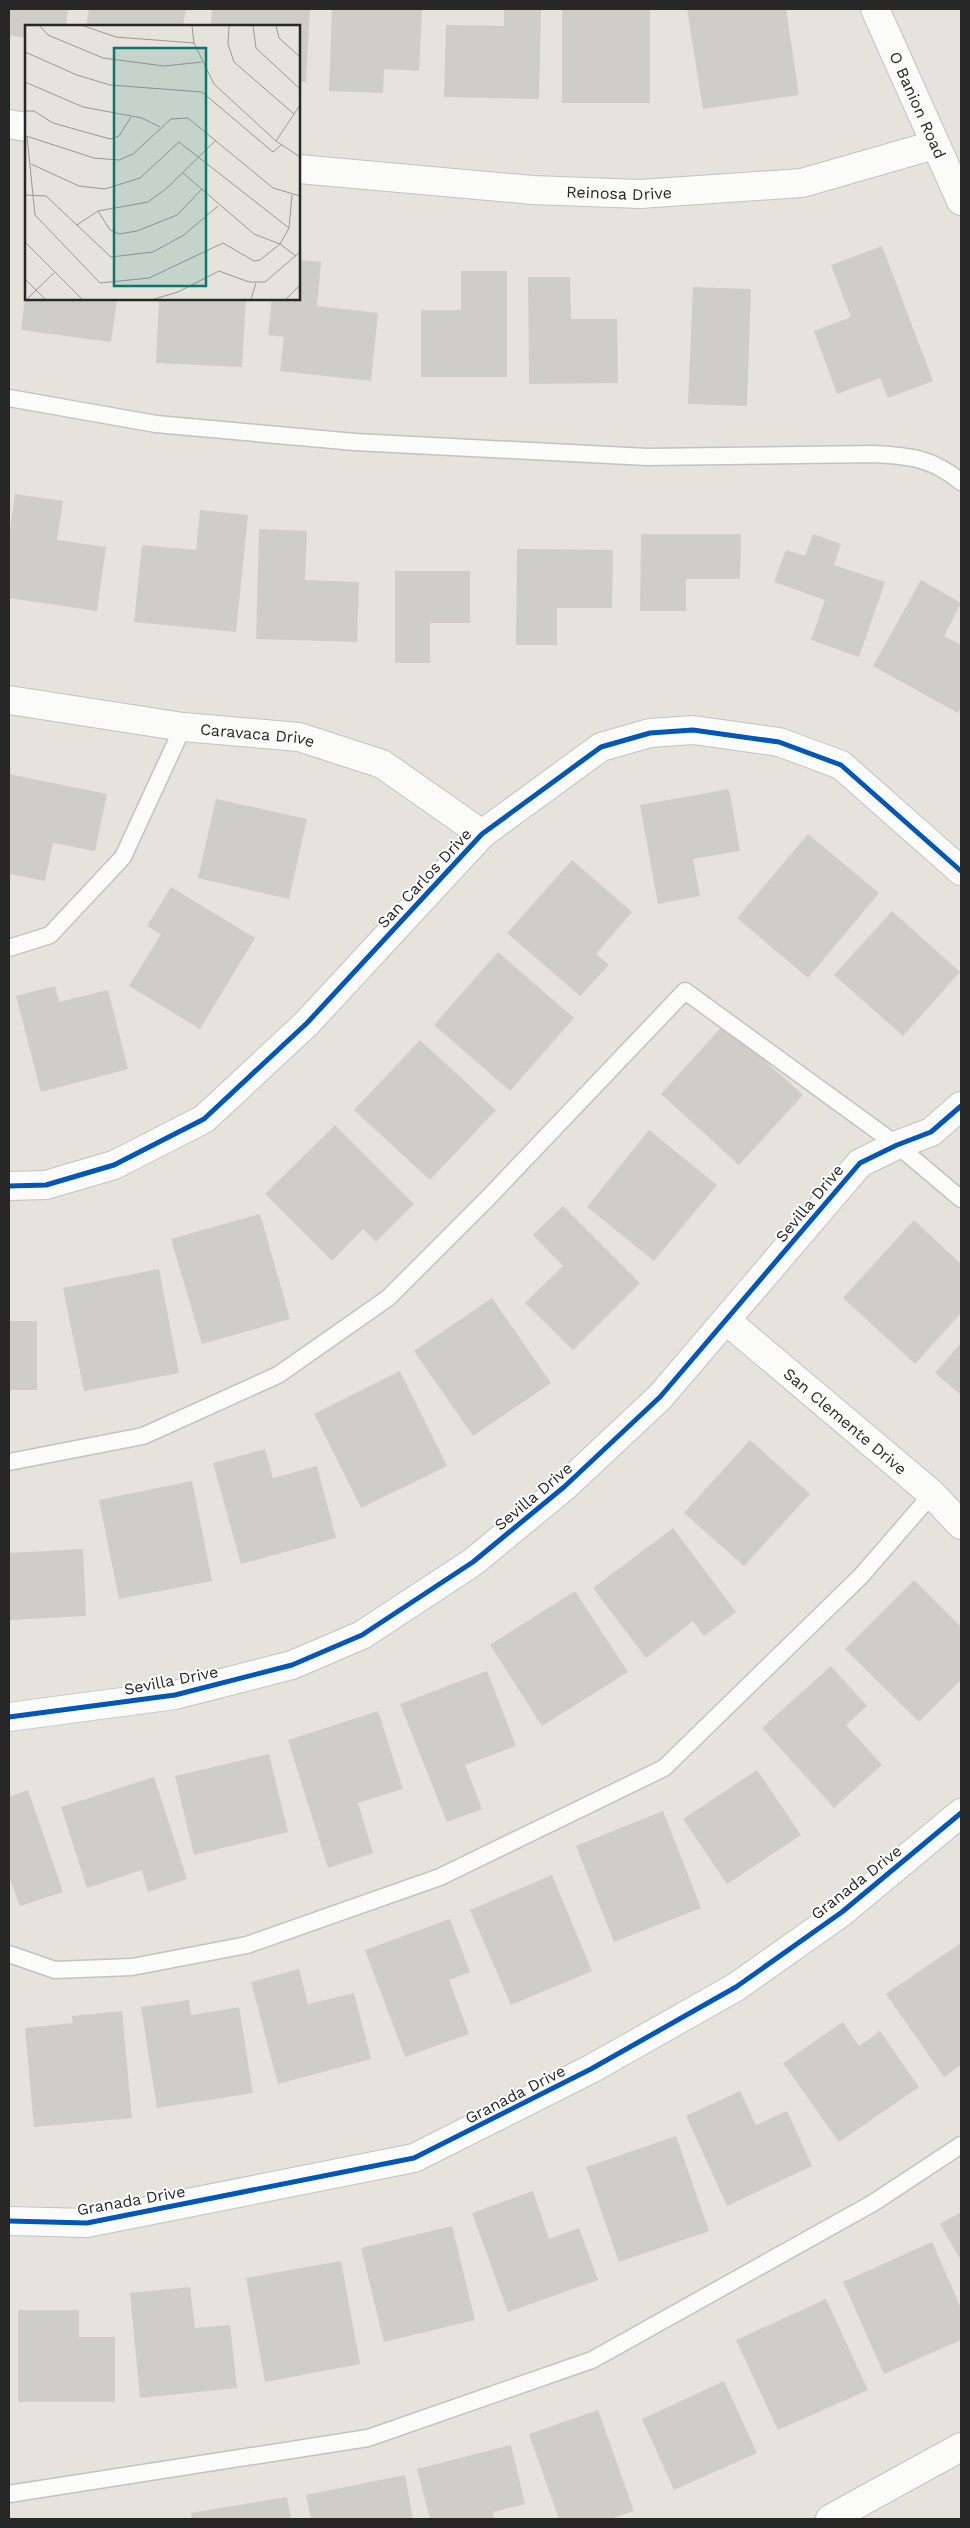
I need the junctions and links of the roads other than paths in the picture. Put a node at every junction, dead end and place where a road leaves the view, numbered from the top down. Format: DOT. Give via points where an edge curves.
graph roads {
  1 [pos="875,9"];
  2 [pos="9,124"];
  3 [pos="25,127"];
  4 [pos="934,145"];
  5 [pos="300,169"];
  6 [pos="961,200"];
  7 [pos="9,398"];
  8 [pos="961,482"];
  9 [pos="9,700"];
  10 [pos="183,728"];
  11 [pos="482,834"];
  12 [pos="961,871"];
  13 [pos="9,948"];
  14 [pos="961,1106"];
  15 [pos="897,1145"];
  16 [pos="9,1186"];
  17 [pos="961,1199"];
  18 [pos="727,1321"];
  19 [pos="9,1462"];
  20 [pos="932,1494"];
  21 [pos="961,1524"];
  22 [pos="9,1717"];
  23 [pos="961,1813"];
  24 [pos="9,1954"];
  25 [pos="961,2145"];
  26 [pos="9,2221"];
  27 [pos="961,2447"];
  28 [pos="9,2494"];
  29 [pos="830,2519"];
  1 -- 4 [label="street, O Banion Road"];
  2 -- 3 [label="street"];
  4 -- 5 [label="street, Reinosa Drive" via="802,183 640,194 533,190"];
  4 -- 6 [label="street, O Banion Road"];
  7 -- 8 [label="lane" via="156,424 355,442 647,457 909,456 946,470"];
  9 -- 10 [label="street, Caravaca Drive"];
  10 -- 11 [label="street, Caravaca Drive" via="299,736 382,764"];
  10 -- 13 [label="lane" via="123,857 50,935"];
  11 -- 12 [label="street, San Carlos Drive" via="601,747 650,733 693,730 779,742 841,765"];
  11 -- 16 [label="street, San Carlos Drive" via="307,1023 204,1119 114,1165 46,1185"];
  14 -- 15 [label="street, Sevilla Drive" via="931,1132"];
  15 -- 17 [label="lane"];
  15 -- 18 [label="street, Sevilla Drive" via="860,1163"];
  15 -- 19 [label="lane" via="684,991 487,1199 388,1298 278,1375 143,1436"];
  18 -- 20 [label="street, San Clemente Drive"];
  18 -- 22 [label="street, Sevilla Drive" via="660,1397 564,1487 473,1562 362,1635 292,1665 175,1695"];
  20 -- 21 [label="street, San Clemente Drive"];
  20 -- 24 [label="lane" via="861,1576 664,1768 440,1877 247,1945 132,1967 84,1969 55,1970"];
  23 -- 26 [label="street, Granada Drive" via="842,1912 736,1987 591,2069 414,2158 88,2222"];
  25 -- 28 [label="lane" via="873,2203 592,2360 368,2438"];
  27 -- 29 [label="street"];
}
